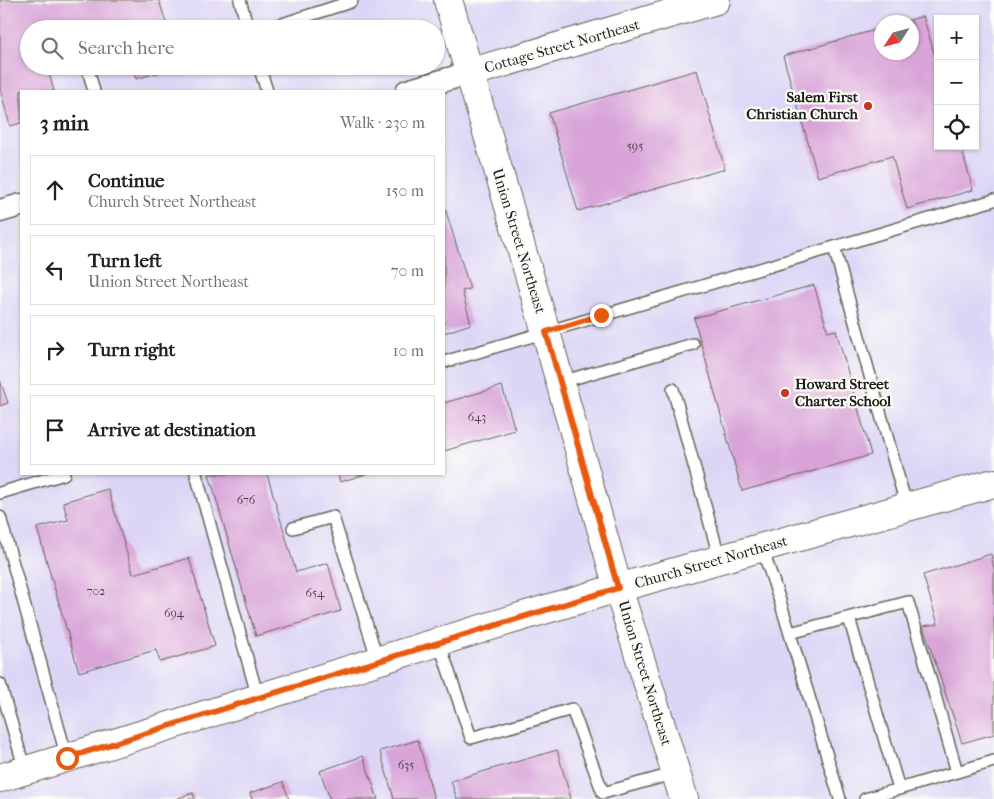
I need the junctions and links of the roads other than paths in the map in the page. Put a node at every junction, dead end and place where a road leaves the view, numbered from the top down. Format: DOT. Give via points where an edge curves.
graph roads {
  1 [pos="240,0"];
  2 [pos="352,0"];
  3 [pos="448,0"];
  4 [pos="716,0"];
  5 [pos="246,20"];
  6 [pos="295,20"];
  7 [pos="469,73"];
  8 [pos="90,75"];
  9 [pos="262,75"];
  10 [pos="94,90"];
  11 [pos="267,90"];
  12 [pos="410,90"];
  13 [pos="994,200"];
  14 [pos="20,205"];
  15 [pos="0,211"];
  16 [pos="834,247"];
  17 [pos="546,332"];
  18 [pos="693,344"];
  19 [pos="445,362"];
  20 [pos="560,382"];
  21 [pos="673,389"];
  22 [pos="61,475"];
  23 [pos="196,475"];
  24 [pos="994,483"];
  25 [pos="0,493"];
  26 [pos="907,508"];
  27 [pos="0,517"];
  28 [pos="293,528"];
  29 [pos="762,548"];
  30 [pos="720,560"];
  31 [pos="618,588"];
  32 [pos="849,618"];
  33 [pos="790,633"];
  34 [pos="439,642"];
  35 [pos="378,661"];
  36 [pos="0,684"];
  37 [pos="258,698"];
  38 [pos="67,758"];
  39 [pos="994,762"];
  40 [pos="676,772"];
  41 [pos="957,772"];
  42 [pos="12,774"];
  43 [pos="899,789"];
  44 [pos="684,799"];
  45 [pos="840,799"];
  46 [pos="865,799"];
  1 -- 5 [label="lane"];
  2 -- 6 [label="lane"];
  3 -- 7 [label="street, Union Street Northeast"];
  4 -- 7 [label="street, Cottage Street Northeast" via="665,11"];
  7 -- 12 [label="street, Cottage Street Northeast"];
  7 -- 17 [label="street, Union Street Northeast"];
  8 -- 10 [label="lane"];
  9 -- 11 [label="lane"];
  13 -- 16 [label="lane"];
  14 -- 15 [label="street"];
  16 -- 17 [label="lane"];
  16 -- 26 [label="lane"];
  17 -- 19 [label="lane"];
  17 -- 20 [label="street, Union Street Northeast"];
  18 -- 20 [label="lane"];
  20 -- 31 [label="street, Union Street Northeast"];
  21 -- 30 [label="lane"];
  22 -- 25 [label="lane"];
  23 -- 37 [label="lane"];
  24 -- 26 [label="street, Church Street Northeast"];
  26 -- 29 [label="street, Church Street Northeast"];
  27 -- 38 [label="lane"];
  28 -- 35 [label="lane" via="333,517"];
  29 -- 30 [label="street, Church Street Northeast"];
  29 -- 33 [label="lane"];
  30 -- 31 [label="street, Church Street Northeast"];
  31 -- 34 [label="street, Church Street Northeast"];
  31 -- 40 [label="street, Union Street Northeast"];
  32 -- 33 [label="lane"];
  32 -- 41 [label="lane" via="908,602"];
  32 -- 43 [label="lane"];
  33 -- 45 [label="lane"];
  34 -- 35 [label="street, Church Street Northeast"];
  34 -- 40 [label="lane" via="471,738 572,709 603,793"];
  35 -- 37 [label="street, Church Street Northeast"];
  36 -- 42 [label="lane"];
  37 -- 38 [label="street, Church Street Northeast"];
  38 -- 42 [label="street, Church Street Northeast"];
  39 -- 41 [label="lane"];
  40 -- 44 [label="street, Union Street Northeast"];
  41 -- 43 [label="lane"];
  43 -- 46 [label="lane"];
}
